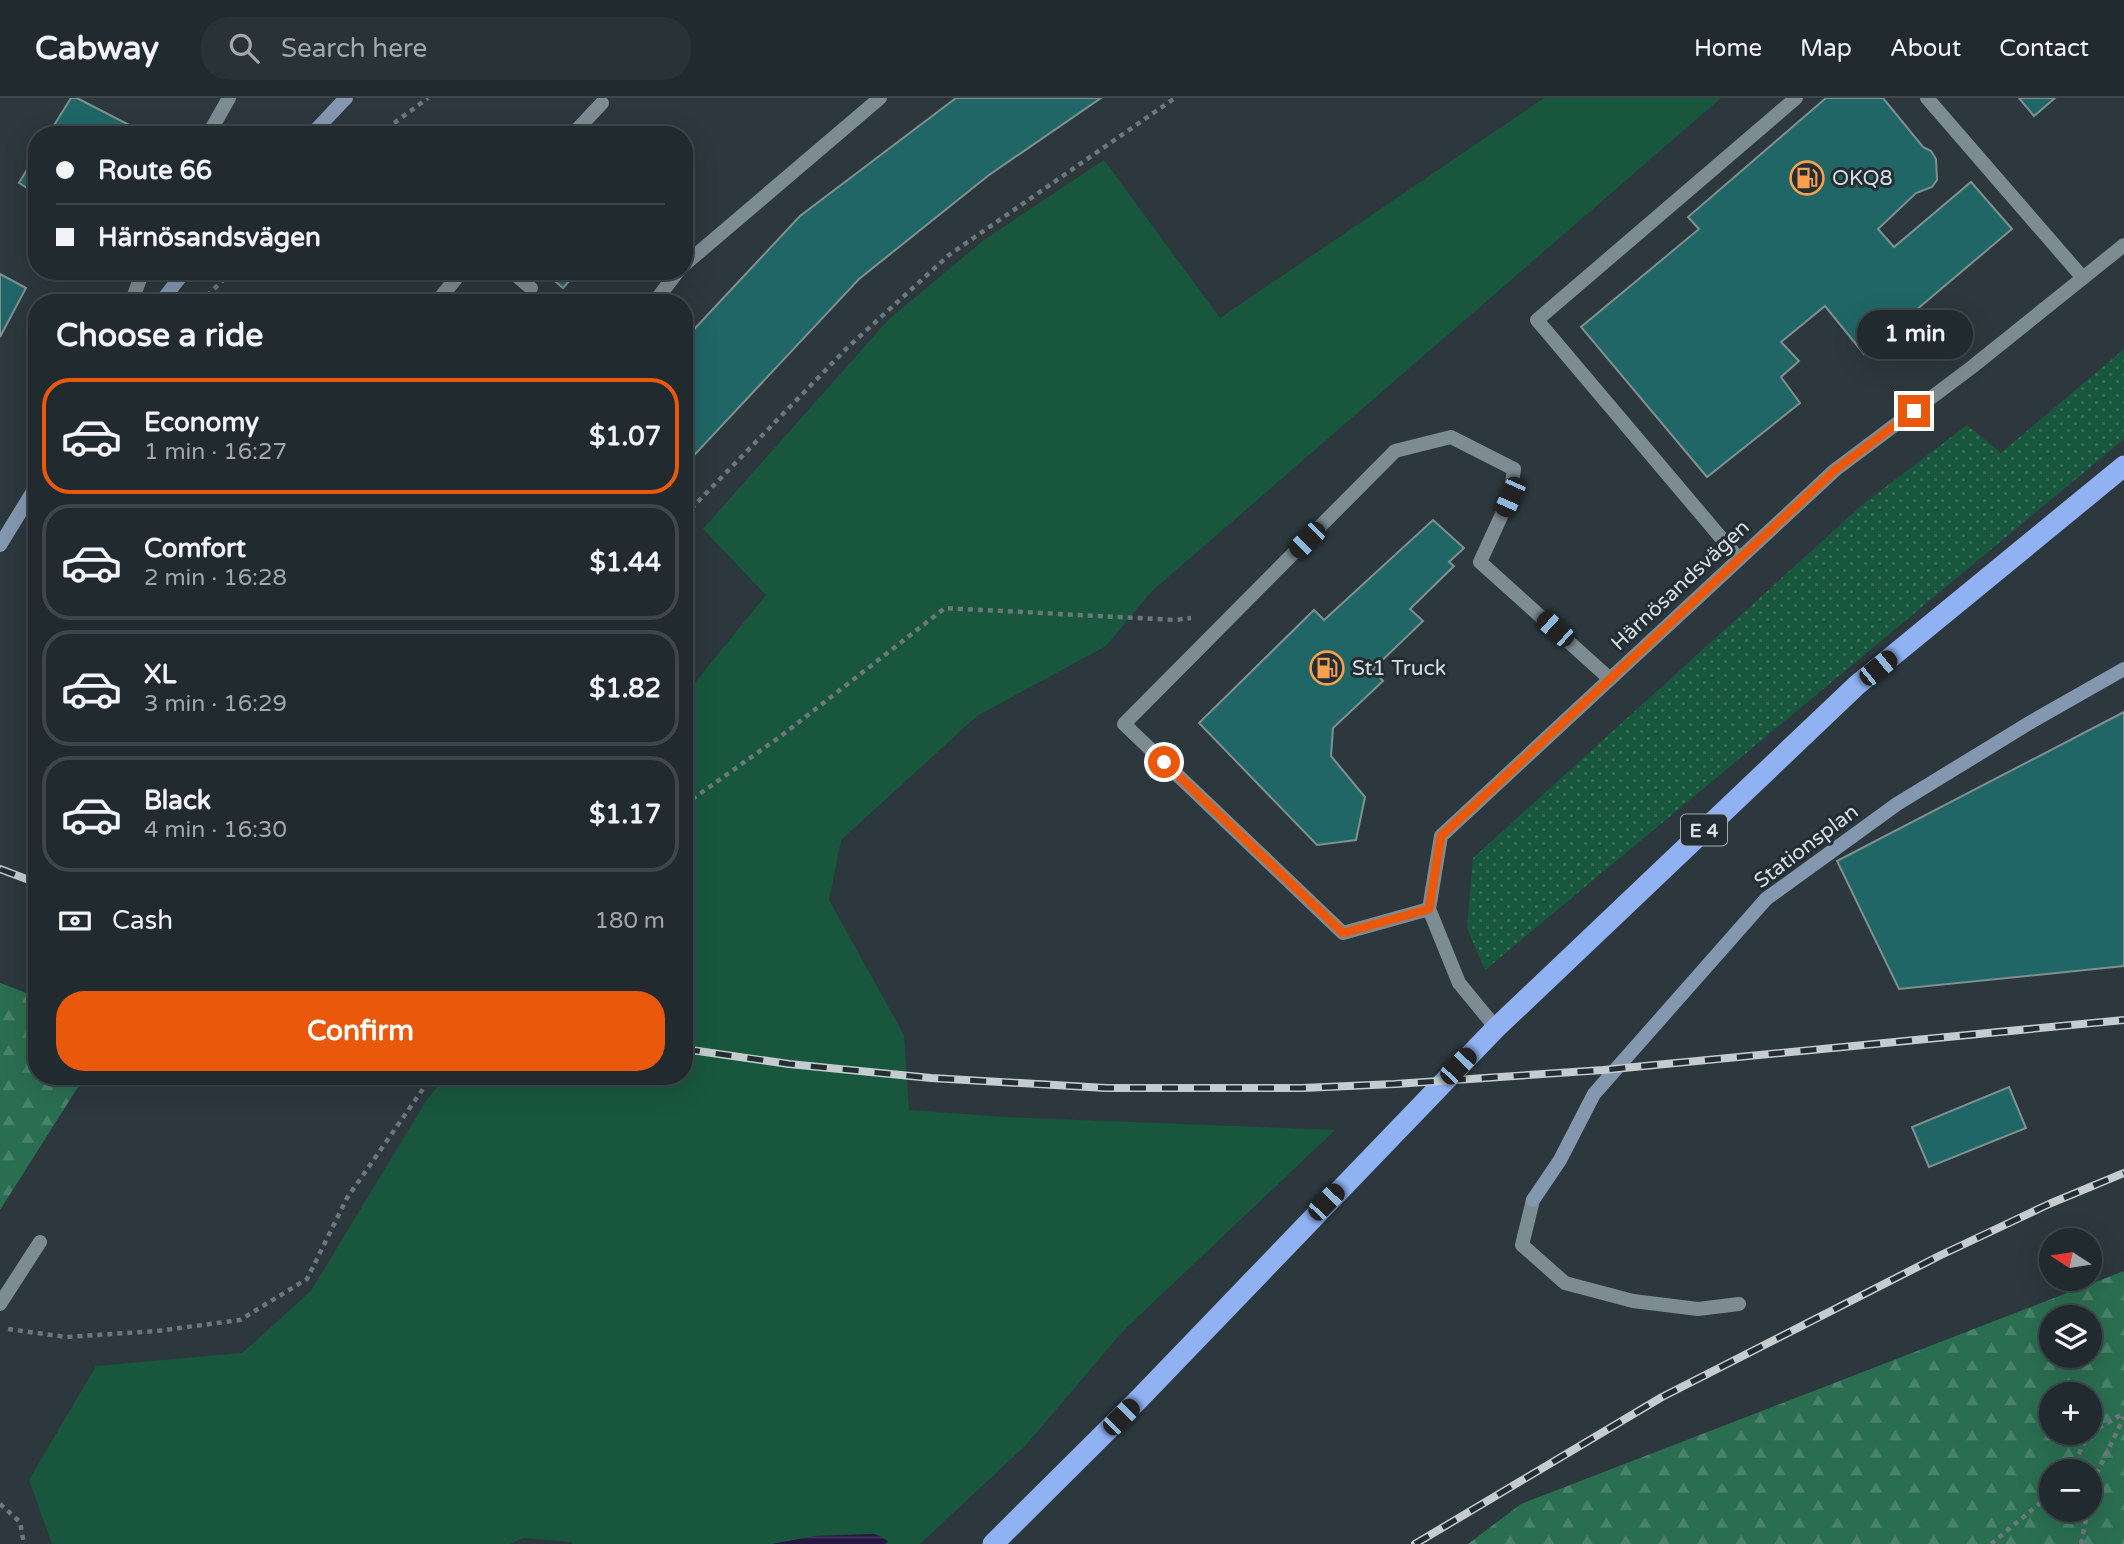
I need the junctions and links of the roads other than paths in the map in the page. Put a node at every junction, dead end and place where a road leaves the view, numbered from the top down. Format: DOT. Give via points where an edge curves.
graph roads {
  1 [pos="229,98"];
  2 [pos="346,98"];
  3 [pos="880,98"];
  4 [pos="1796,98"];
  5 [pos="1927,98"];
  6 [pos="602,103"];
  7 [pos="213,126"];
  8 [pos="320,126"];
  9 [pos="580,126"];
  10 [pos="2124,245"];
  11 [pos="693,257"];
  12 [pos="2084,278"];
  13 [pos="178,280"];
  14 [pos="455,280"];
  15 [pos="522,280"];
  16 [pos="531,288"];
  17 [pos="167,294"];
  18 [pos="443,294"];
  19 [pos="2124,466"];
  20 [pos="28,500"];
  21 [pos="0,545"];
  22 [pos="1739,559"];
  23 [pos="2124,669"];
  24 [pos="1610,679"];
  25 [pos="1429,909"];
  26 [pos="1496,1028"];
  27 [pos="40,1242"];
  28 [pos="0,1304"];
  29 [pos="1739,1304"];
  30 [pos="992,1544"];
  1 -- 7 [label="street"];
  2 -- 8 [label="street"];
  3 -- 11 [label="street"];
  4 -- 22 [label="street" via="1537,320"];
  5 -- 12 [label="street"];
  6 -- 9 [label="street"];
  10 -- 12 [label="street, Härnösandsvägen"];
  12 -- 22 [label="street, Härnösandsvägen" via="1835,470"];
  13 -- 17 [label="street"];
  14 -- 18 [label="street"];
  15 -- 16 [label="street"];
  19 -- 26 [label="highway, E 4" via="1857,685"];
  20 -- 21 [label="street"];
  22 -- 24 [label="street, Härnösandsvägen"];
  23 -- 29 [label="street, Stationsplan" via="1897,804 1766,899 1594,1094 1533,1200 1522,1245 1566,1283 1672,1306 1698,1309"];
  24 -- 25 [label="street, Härnösandsvägen" via="1441,836"];
  24 -- 25 [label="street" via="1480,562 1510,497 1514,469 1451,438 1395,451 1124,724 1343,933"];
  25 -- 26 [label="street" via="1459,983"];
  26 -- 30 [label="highway, E 4" via="1139,1399"];
  27 -- 28 [label="street"];
}
